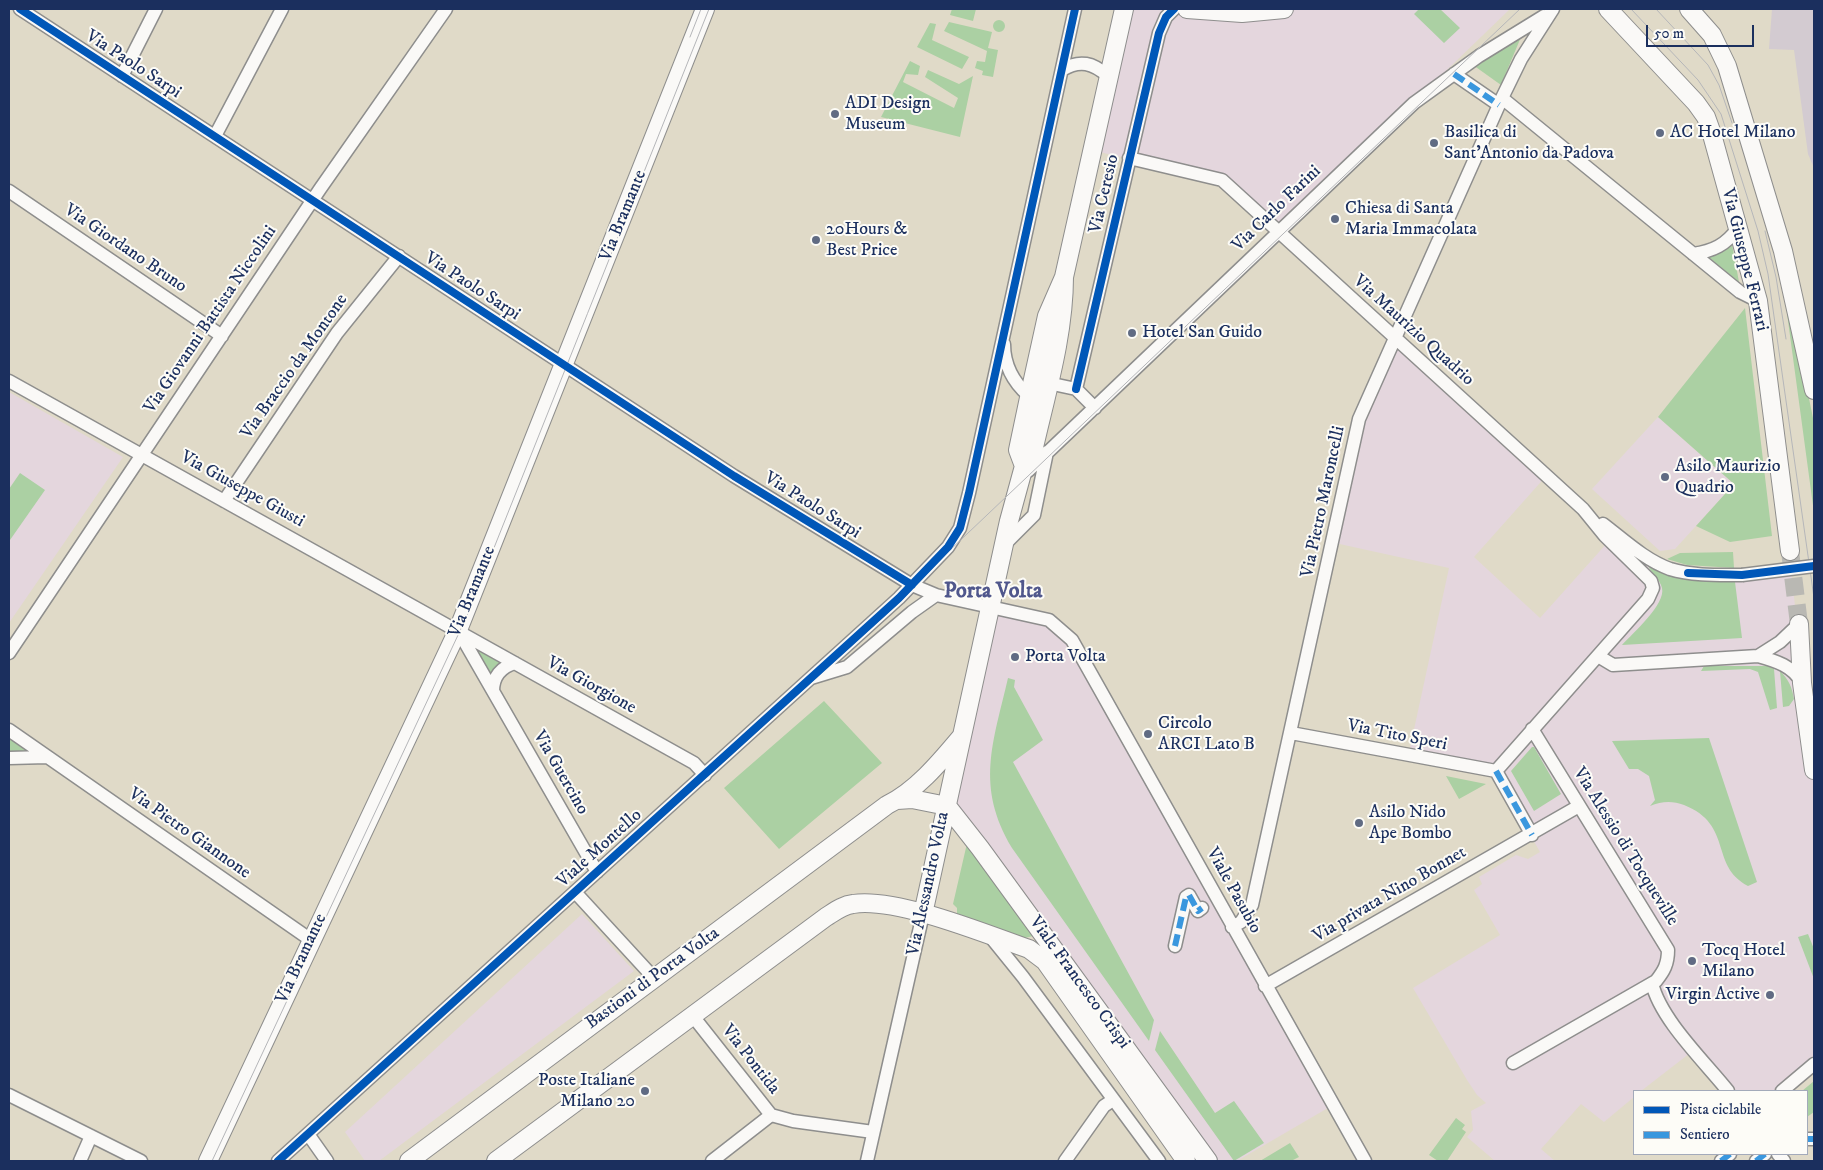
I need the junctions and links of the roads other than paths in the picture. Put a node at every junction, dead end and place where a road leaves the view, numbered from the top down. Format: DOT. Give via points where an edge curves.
graph roads {
  1 [pos="20,9"];
  2 [pos="156,9"];
  3 [pos="282,9"];
  4 [pos="446,9"];
  5 [pos="705,9"];
  6 [pos="1075,9"];
  7 [pos="1124,9"];
  8 [pos="1174,9"];
  9 [pos="1187,9"];
  10 [pos="1284,9"];
  11 [pos="1608,9"];
  12 [pos="1689,9"];
  13 [pos="1704,9"];
  14 [pos="1551,11"];
  15 [pos="1712,35"];
  16 [pos="1062,70"];
  17 [pos="1454,74"];
  18 [pos="122,76"];
  19 [pos="1108,76"];
  20 [pos="1500,101"];
  21 [pos="214,136"];
  22 [pos="1129,158"];
  23 [pos="9,191"];
  24 [pos="313,200"];
  25 [pos="1738,228"];
  26 [pos="1279,232"];
  27 [pos="1693,254"];
  28 [pos="398,256"];
  29 [pos="1758,301"];
  30 [pos="222,336"];
  31 [pos="1395,338"];
  32 [pos="1001,358"];
  33 [pos="565,365"];
  34 [pos="1044,375"];
  35 [pos="9,381"];
  36 [pos="1076,389"];
  37 [pos="1814,390"];
  38 [pos="1029,396"];
  39 [pos="1095,408"];
  40 [pos="1047,452"];
  41 [pos="141,455"];
  42 [pos="1022,472"];
  43 [pos="224,501"];
  44 [pos="1583,509"];
  45 [pos="1004,545"];
  46 [pos="1790,551"];
  47 [pos="1814,566"];
  48 [pos="912,585"];
  49 [pos="936,594"];
  50 [pos="991,607"];
  51 [pos="1799,624"];
  52 [pos="458,630"];
  53 [pos="1070,638"];
  54 [pos="9,653"];
  55 [pos="1598,656"];
  56 [pos="1758,656"];
  57 [pos="515,664"];
  58 [pos="809,679"];
  59 [pos="1802,683"];
  60 [pos="493,691"];
  61 [pos="1532,729"];
  62 [pos="9,730"];
  63 [pos="1291,733"];
  64 [pos="961,737"];
  65 [pos="47,757"];
  66 [pos="9,758"];
  67 [pos="1814,770"];
  68 [pos="1496,771"];
  69 [pos="704,775"];
  70 [pos="897,800"];
  71 [pos="946,806"];
  72 [pos="1579,806"];
  73 [pos="1532,834"];
  74 [pos="597,872"];
  75 [pos="575,892"];
  76 [pos="1202,908"];
  77 [pos="923,914"];
  78 [pos="1232,927"];
  79 [pos="988,935"];
  80 [pos="311,940"];
  81 [pos="1175,946"];
  82 [pos="654,978"];
  83 [pos="1652,983"];
  84 [pos="1265,986"];
  85 [pos="692,1016"];
  86 [pos="1513,1063"];
  87 [pos="1814,1064"];
  88 [pos="1727,1090"];
  89 [pos="1783,1090"];
  90 [pos="9,1095"];
  91 [pos="1112,1100"];
  92 [pos="771,1115"];
  93 [pos="873,1132"];
  94 [pos="308,1134"];
  95 [pos="91,1136"];
  96 [pos="80,1161"];
  97 [pos="141,1161"];
  98 [pos="208,1161"];
  99 [pos="278,1161"];
  100 [pos="327,1161"];
  101 [pos="409,1161"];
  102 [pos="496,1161"];
  103 [pos="712,1161"];
  104 [pos="867,1161"];
  105 [pos="1064,1161"];
  106 [pos="1159,1161"];
  107 [pos="1186,1161"];
  108 [pos="1208,1161"];
  109 [pos="1365,1161"];
  1 -- 18 [label="street, Via Paolo Sarpi"];
  2 -- 18 [label="street"];
  3 -- 21 [label="street"];
  4 -- 24 [label="street, Via Giovanni Battista Niccolini"];
  5 -- 33 [label="main road, Via Bramante"];
  6 -- 16 [label="street"];
  7 -- 19 [label="main road, Via Ceresio"];
  8 -- 22 [label="street, Via Ceresio" via="1159,33"];
  9 -- 10 [label="main road" via="1242,13"];
  11 -- 25 [label="main road, Via Giuseppe Ferrari" via="1702,111 1711,131"];
  12 -- 15 [label="main road, Via Giuseppe Ferrari"];
  13 -- 15 [label="main road, Via Giuseppe Ferrari"];
  14 -- 17 [label="street, Via Carlo Farini"];
  14 -- 20 [label="street, Via Carlo Farini" via="1521,58"];
  15 -- 37 [label="main road, Via Giuseppe Ferrari" via="1727,66 1778,234"];
  16 -- 19 [label="street" via="1082,63"];
  16 -- 32 [label="street" via="1003,334"];
  17 -- 20 [label="street"];
  17 -- 26 [label="street, Via Carlo Farini" via="1414,103"];
  18 -- 21 [label="street, Via Paolo Sarpi"];
  19 -- 34 [label="main road, Via Ceresio" via="1064,277 1047,316"];
  20 -- 27 [label="street"];
  20 -- 31 [label="street, Via Pietro Maroncelli"];
  21 -- 24 [label="street, Via Paolo Sarpi"];
  22 -- 26 [label="street, Via Maurizio Quadrio" via="1222,180"];
  22 -- 36 [label="street, Via Ceresio"];
  23 -- 30 [label="street, Via Giordano Bruno"];
  24 -- 28 [label="street, Via Paolo Sarpi"];
  24 -- 30 [label="street, Via Giovanni Battista Niccolini"];
  25 -- 27 [label="street" via="1726,243"];
  25 -- 29 [label="main road, Via Giuseppe Ferrari"];
  26 -- 31 [label="street, Via Maurizio Quadrio"];
  26 -- 39 [label="street, Via Carlo Farini"];
  27 -- 29 [label="street" via="1745,296"];
  28 -- 33 [label="street, Via Paolo Sarpi"];
  28 -- 43 [label="street, Via Braccio da Montone" via="337,333"];
  29 -- 46 [label="main road, Via Giuseppe Ferrari"];
  30 -- 41 [label="street, Via Giovanni Battista Niccolini"];
  31 -- 44 [label="street, Via Maurizio Quadrio"];
  31 -- 63 [label="street, Via Pietro Maroncelli" via="1360,419"];
  32 -- 34 [label="street" via="1020,375 1028,378"];
  32 -- 38 [label="street" via="1013,379"];
  32 -- 48 [label="street, Viale Montello" via="960,528 948,548"];
  33 -- 48 [label="street, Via Paolo Sarpi" via="734,476"];
  33 -- 52 [label="main road, Via Bramante"];
  34 -- 36 [label="street"];
  34 -- 38 [label="main road"];
  34 -- 42 [label="main road" via="1032,456"];
  35 -- 41 [label="street, Via Giuseppe Giusti"];
  36 -- 39 [label="street"];
  38 -- 42 [label="main road" via="1018,450"];
  39 -- 40 [label="street, Via Carlo Farini"];
  40 -- 42 [label="street, Via Carlo Farini"];
  40 -- 45 [label="street" via="1034,515"];
  41 -- 43 [label="street, Via Giuseppe Giusti"];
  41 -- 54 [label="street, Via Giovanni Battista Niccolini"];
  42 -- 45 [label="main road, Via Alessandro Volta"];
  43 -- 52 [label="street, Via Giuseppe Giusti"];
  44 -- 47 [label="street, bridge" via="1640,552 1669,568 1688,573 1742,575"];
  44 -- 55 [label="street, Via Maurizio Quadrio" via="1652,585 1652,591"];
  45 -- 50 [label="main road, Via Alessandro Volta"];
  48 -- 49 [label="street, Via Paolo Sarpi"];
  48 -- 58 [label="street, Viale Montello"];
  49 -- 50 [label="street, Via Paolo Sarpi"];
  49 -- 58 [label="street, Viale Montello" via="847,667"];
  50 -- 53 [label="street, Via Paolo Sarpi" via="1049,620"];
  50 -- 64 [label="main road, Via Alessandro Volta"];
  51 -- 56 [label="street"];
  51 -- 59 [label="main road"];
  52 -- 57 [label="street, Via Giorgione"];
  52 -- 60 [label="street, Via Guercino"];
  52 -- 80 [label="main road, Via Bramante"];
  53 -- 78 [label="street, Viale Pasubio"];
  55 -- 56 [label="street" via="1613,665"];
  55 -- 61 [label="street"];
  56 -- 59 [label="street" via="1781,663"];
  57 -- 60 [label="street" via="508,665 499,673"];
  57 -- 69 [label="street, Via Giorgione" via="694,763"];
  58 -- 69 [label="street, Viale Montello"];
  59 -- 67 [label="main road"];
  60 -- 74 [label="street, Via Guercino"];
  61 -- 68 [label="street"];
  61 -- 72 [label="street, Via Alessio di Tocqueville"];
  62 -- 65 [label="street, Via Pietro Giannone"];
  63 -- 68 [label="street, Via Tito Speri"];
  63 -- 78 [label="street, Via Pietro Maroncelli" via="1252,905 1241,922"];
  64 -- 70 [label="main road, Bastioni di Porta Volta" via="941,762"];
  64 -- 71 [label="main road, Via Alessandro Volta"];
  65 -- 66 [label="street"];
  65 -- 80 [label="street, Via Pietro Giannone"];
  68 -- 73 [label="street"];
  69 -- 74 [label="street, Viale Montello"];
  70 -- 71 [label="main road" via="912,799"];
  70 -- 82 [label="main road, Bastioni di Porta Volta" via="887,804"];
  71 -- 77 [label="main road, Via Alessandro Volta"];
  71 -- 108 [label="main road, Viale Francesco Crispi"];
  72 -- 73 [label="street, Via privata Nino Bonnet"];
  72 -- 83 [label="street, Via Alessio di Tocqueville" via="1668,950 1665,970"];
  73 -- 84 [label="street, Via privata Nino Bonnet"];
  74 -- 75 [label="street, Viale Montello"];
  75 -- 82 [label="street"];
  75 -- 94 [label="street, Viale Montello"];
  76 -- 81 [label="street" via="1198,911 1189,895 1186,897"];
  77 -- 79 [label="main road, Viale Francesco Crispi"];
  77 -- 85 [label="main road" via="874,904 850,904 826,917"];
  77 -- 93 [label="street, Via Alessandro Volta"];
  78 -- 84 [label="street, Viale Pasubio"];
  79 -- 91 [label="street" via="1023,977"];
  79 -- 107 [label="main road, Viale Francesco Crispi" via="1030,949 1045,961"];
  80 -- 98 [label="main road, Via Bramante"];
  82 -- 101 [label="main road, Bastioni di Porta Volta"];
  83 -- 86 [label="street, Via Alessio di Tocqueville"];
  83 -- 88 [label="street" via="1656,999 1675,1027"];
  84 -- 109 [label="street, Viale Pasubio"];
  85 -- 92 [label="street, Via Pontida"];
  85 -- 102 [label="main road"];
  87 -- 89 [label="street"];
  90 -- 95 [label="street"];
  91 -- 105 [label="street" via="1104,1106"];
  91 -- 106 [label="street"];
  92 -- 93 [label="street, Via Pontida"];
  92 -- 103 [label="street"];
  93 -- 104 [label="street, Via Alessandro Volta"];
  94 -- 99 [label="street, Viale Montello"];
  94 -- 100 [label="street"];
  95 -- 96 [label="street"];
  95 -- 97 [label="street"];
}
